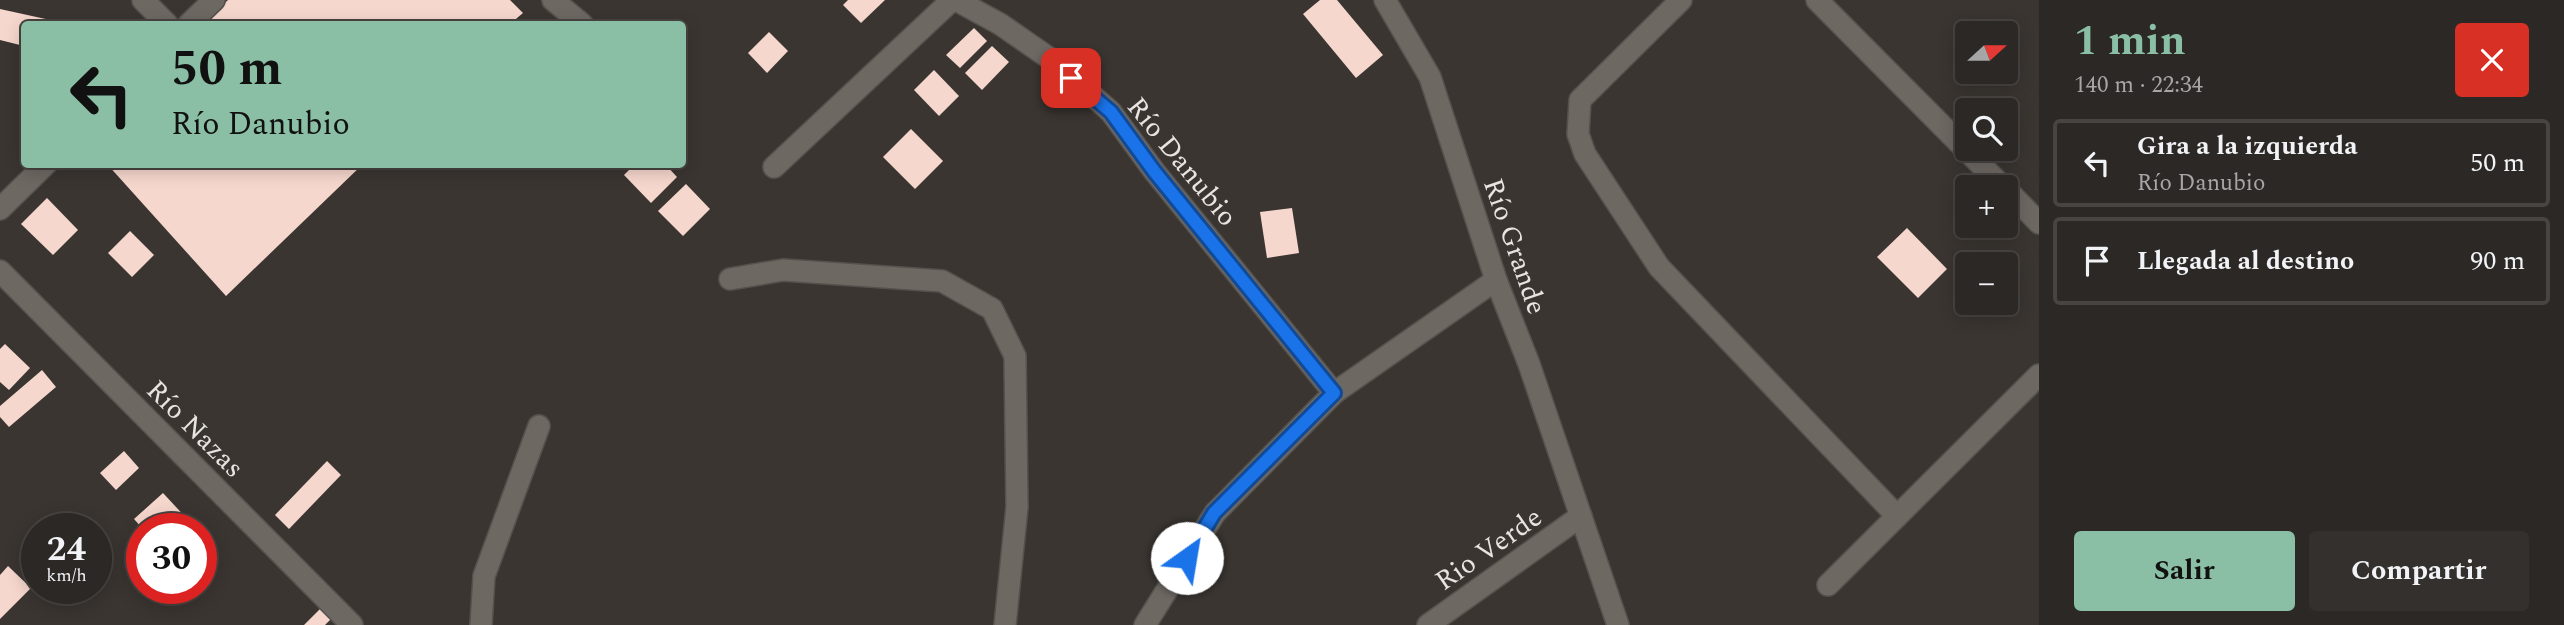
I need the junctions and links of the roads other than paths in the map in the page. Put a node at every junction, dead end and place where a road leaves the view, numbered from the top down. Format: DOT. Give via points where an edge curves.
graph roads {
  1 [pos="143,0"];
  2 [pos="214,0"];
  3 [pos="553,0"];
  4 [pos="954,0"];
  5 [pos="1385,0"];
  6 [pos="1681,0"];
  7 [pos="1817,0"];
  8 [pos="164,21"];
  9 [pos="192,21"];
  10 [pos="578,21"];
  11 [pos="774,167"];
  12 [pos="42,168"];
  13 [pos="1991,175"];
  14 [pos="2018,202"];
  15 [pos="0,209"];
  16 [pos="2039,223"];
  17 [pos="0,271"];
  18 [pos="730,279"];
  19 [pos="1496,280"];
  20 [pos="2039,375"];
  21 [pos="1334,393"];
  22 [pos="539,426"];
  23 [pos="1581,516"];
  24 [pos="1897,516"];
  25 [pos="1828,585"];
  26 [pos="352,625"];
  27 [pos="481,625"];
  28 [pos="1005,625"];
  29 [pos="1145,625"];
  30 [pos="1428,625"];
  31 [pos="1618,625"];
  1 -- 8 [label="street"];
  2 -- 9 [label="street"];
  3 -- 10 [label="street"];
  4 -- 11 [label="street"];
  4 -- 21 [label="street, Río Danubio" via="1000,24 1052,60 1111,112"];
  5 -- 19 [label="street, Río Grande" via="1430,77"];
  6 -- 24 [label="street" via="1580,100 1578,134 1585,154 1660,267"];
  7 -- 13 [label="street"];
  12 -- 15 [label="street"];
  14 -- 16 [label="street"];
  17 -- 26 [label="street, Río Nazas"];
  18 -- 28 [label="street" via="783,270 942,281 992,309 1015,356 1017,507"];
  19 -- 21 [label="street"];
  19 -- 23 [label="street, Río Grande"];
  20 -- 24 [label="street"];
  21 -- 29 [label="street" via="1214,513"];
  22 -- 27 [label="street" via="484,576"];
  23 -- 30 [label="street, Rio Verde"];
  23 -- 31 [label="street, Río Grande"];
  24 -- 25 [label="street"];
}
